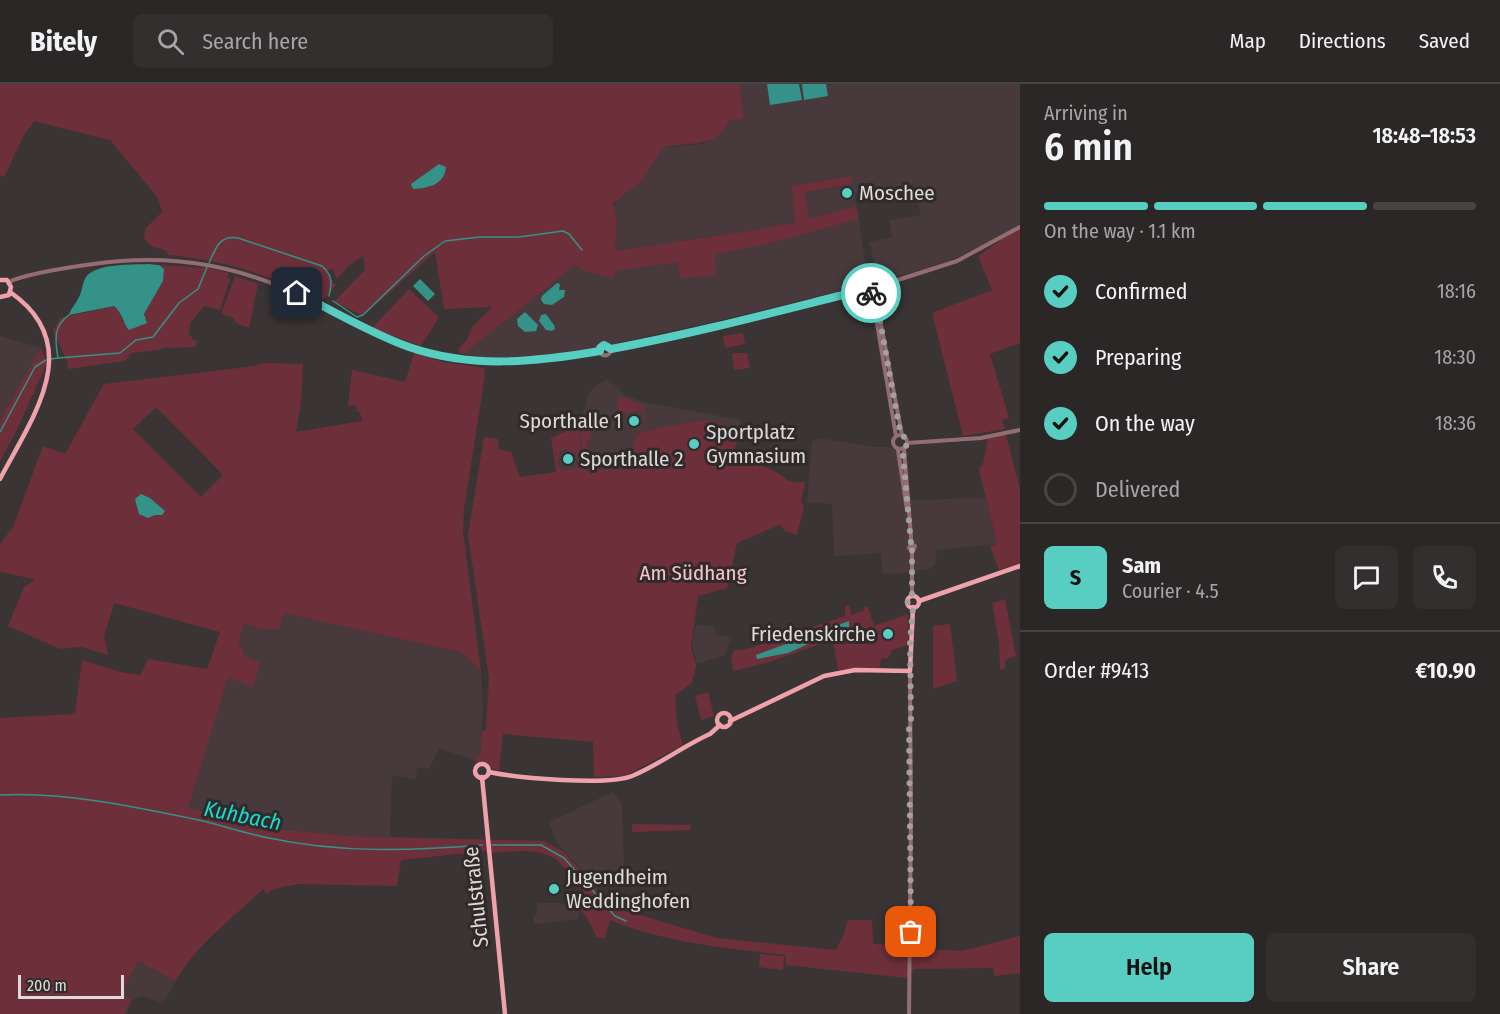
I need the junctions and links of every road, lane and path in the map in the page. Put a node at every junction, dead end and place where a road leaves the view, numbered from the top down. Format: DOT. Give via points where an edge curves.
graph roads {
  1 [pos="1020,226"];
  2 [pos="0,280"];
  3 [pos="9,282"];
  4 [pos="879,286"];
  5 [pos="867,289"];
  6 [pos="10,292"];
  7 [pos="874,294"];
  8 [pos="0,297"];
  9 [pos="611,349"];
  10 [pos="600,351"];
  11 [pos="1020,430"];
  12 [pos="902,435"];
  13 [pos="896,436"];
  14 [pos="908,443"];
  15 [pos="901,449"];
  16 [pos="0,479"];
  17 [pos="1020,566"];
  18 [pos="912,596"];
  19 [pos="919,601"];
  20 [pos="913,608"];
  21 [pos="910,671"];
  22 [pos="730,721"];
  23 [pos="719,723"];
  24 [pos="489,772"];
  25 [pos="482,777"];
  26 [pos="505,1014"];
  27 [pos="909,1014"];
  1 -- 4 [label="street" via="957,261"];
  2 -- 3 [label="main road"];
  3 -- 6 [label="main road"];
  3 -- 10 [label="street" via="122,261 209,264 277,284 391,340 439,356 528,362"];
  4 -- 5 [label="street" via="872,282"];
  4 -- 7 [label="street"];
  5 -- 7 [label="street"];
  5 -- 9 [label="street"];
  6 -- 8 [label="main road"];
  6 -- 16 [label="main road" via="39,320 46,336 50,367 41,400"];
  7 -- 12 [label="street"];
  7 -- 13 [label="street"];
  9 -- 10 [label="street" via="604,345"];
  9 -- 10 [label="street" via="607,356"];
  11 -- 14 [label="street" via="981,438"];
  12 -- 13 [label="street"];
  12 -- 14 [label="street"];
  13 -- 15 [label="street" via="893,444"];
  14 -- 15 [label="street"];
  15 -- 18 [label="street" via="910,517"];
  17 -- 19 [label="main road"];
  18 -- 19 [label="main road"];
  18 -- 20 [label="main road" via="907,602"];
  19 -- 20 [label="main road"];
  20 -- 21 [label="main road"];
  21 -- 22 [label="main road" via="855,670 824,676"];
  21 -- 27 [label="street"];
  22 -- 23 [label="main road" via="725,726"];
  22 -- 23 [label="main road" via="723,713"];
  23 -- 24 [label="main road" via="705,736 624,778 531,778"];
  24 -- 25 [label="main road"];
  24 -- 25 [label="main road" via="486,765 479,765 476,772"];
  25 -- 26 [label="main road, Schulstraße"];
}
